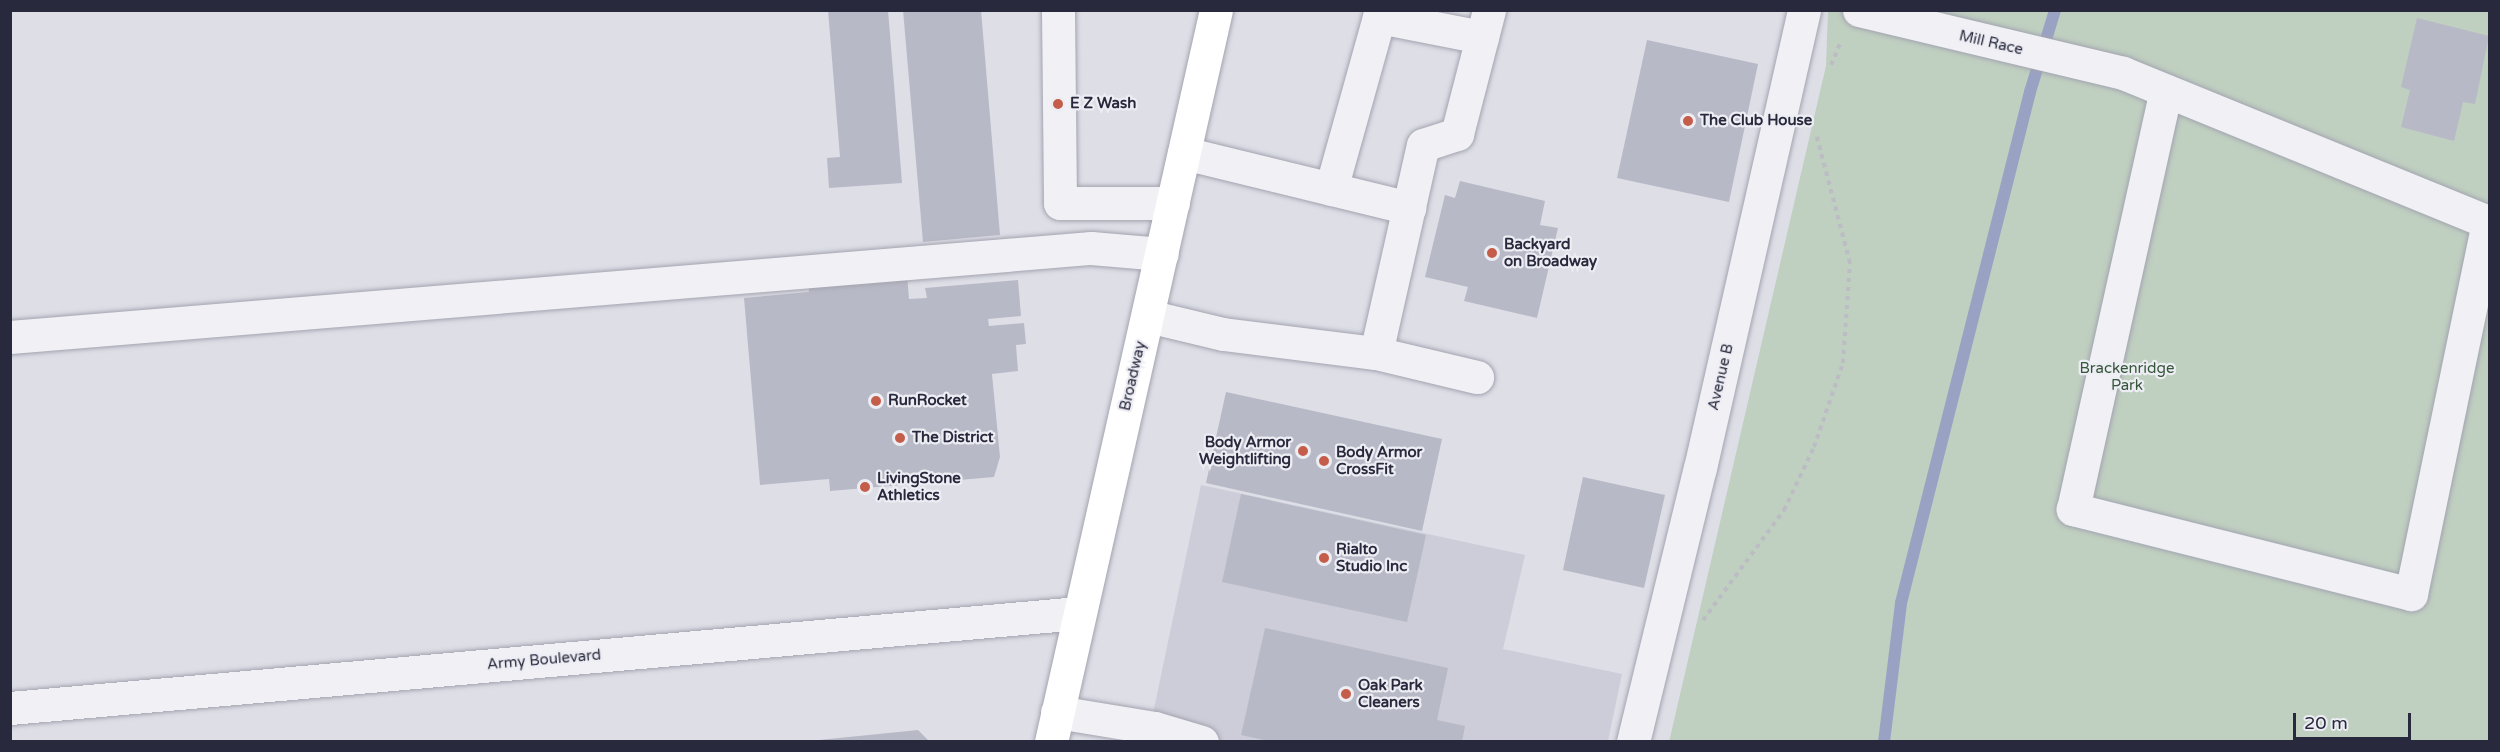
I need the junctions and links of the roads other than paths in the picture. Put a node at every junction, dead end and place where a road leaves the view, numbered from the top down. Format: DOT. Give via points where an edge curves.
graph roads {
  1 [pos="1058,10"];
  2 [pos="1216,10"];
  3 [pos="1804,10"];
  4 [pos="1859,10"];
  5 [pos="1486,24"];
  6 [pos="2166,91"];
  7 [pos="1184,153"];
  8 [pos="1331,189"];
  9 [pos="1173,203"];
  10 [pos="1409,208"];
  11 [pos="1162,254"];
  12 [pos="1148,316"];
  13 [pos="10,337"];
  14 [pos="1376,353"];
  15 [pos="1477,377"];
  16 [pos="1078,613"];
  17 [pos="10,708"];
  18 [pos="1054,727"];
  19 [pos="1202,741"];
  20 [pos="1633,741"];
  1 -- 9 [label="street" via="1060,203"];
  2 -- 7 [label="main road, Broadway"];
  3 -- 20 [label="street, Avenue B" via="1703,456"];
  4 -- 6 [label="street, Mill Race" via="2123,73"];
  5 -- 8 [label="street" via="1379,17"];
  5 -- 10 [label="street" via="1457,134 1423,145"];
  6 -- 6 [label="street, Mill Race" via="2073,509 2411,594 2488,222"];
  7 -- 8 [label="street"];
  7 -- 9 [label="main road, Broadway"];
  8 -- 10 [label="street"];
  9 -- 11 [label="main road, Broadway"];
  10 -- 14 [label="street"];
  11 -- 12 [label="main road, Broadway"];
  11 -- 13 [label="street" via="1091,248"];
  12 -- 14 [label="street" via="1223,334"];
  12 -- 16 [label="main road, Broadway"];
  14 -- 15 [label="street"];
  16 -- 17 [label="street, Army Boulevard"];
  16 -- 18 [label="main road, Broadway"];
  18 -- 19 [label="street" via="1155,728"];
}
